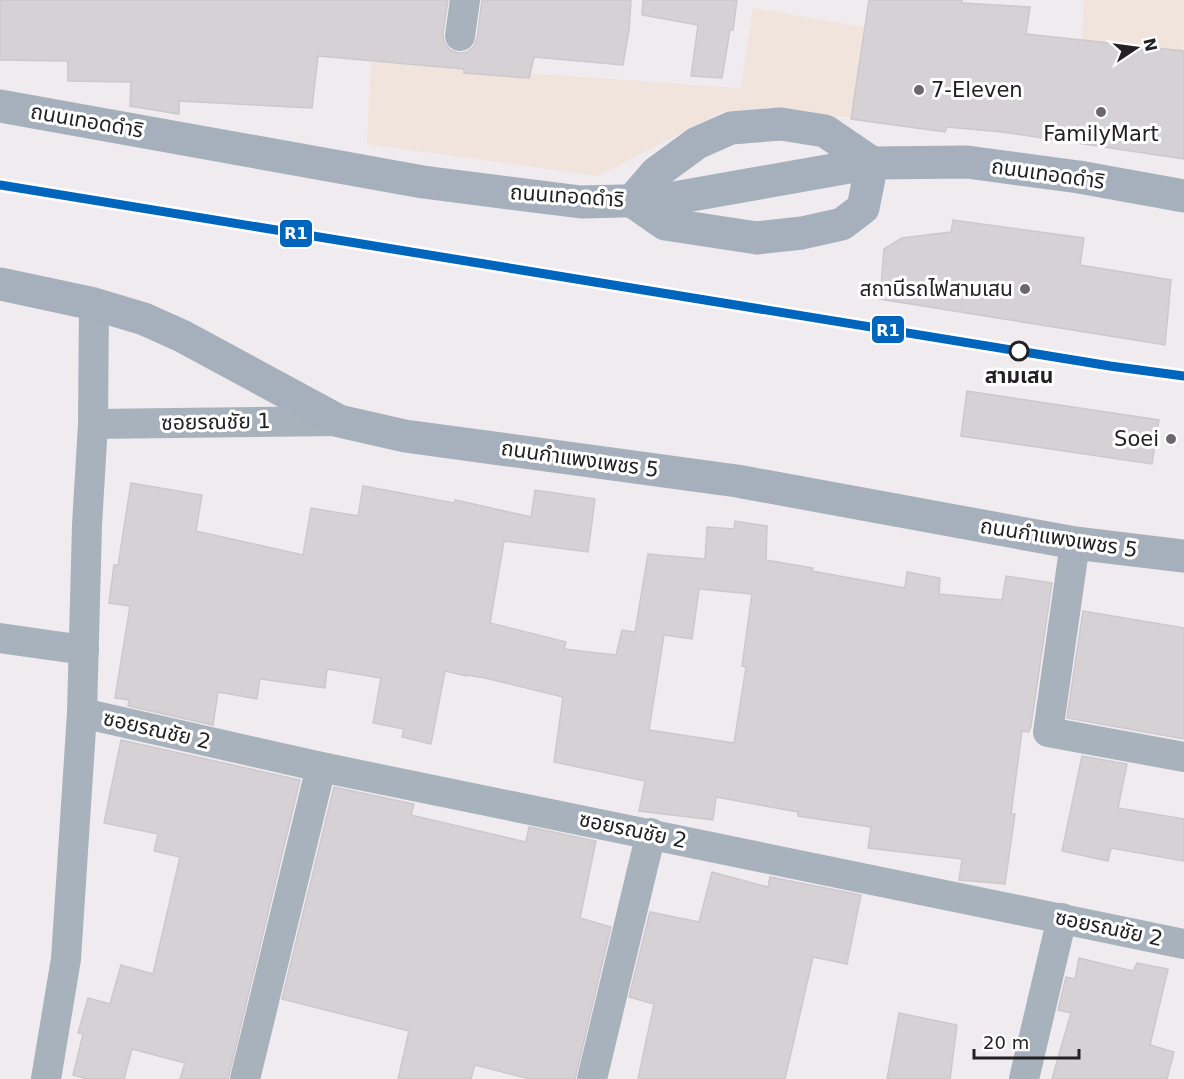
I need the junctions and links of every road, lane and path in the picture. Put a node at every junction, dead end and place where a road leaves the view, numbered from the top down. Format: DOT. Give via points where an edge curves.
graph roads {
  1 [pos="465,0"];
  2 [pos="460,36"];
  3 [pos="0,106"];
  4 [pos="872,163"];
  5 [pos="1180,197"];
  6 [pos="632,201"];
  7 [pos="0,284"];
  8 [pos="94,303"];
  9 [pos="339,421"];
  10 [pos="93,424"];
  11 [pos="1075,543"];
  12 [pos="1184,556"];
  13 [pos="0,638"];
  14 [pos="84,650"];
  15 [pos="82,713"];
  16 [pos="1184,757"];
  17 [pos="321,767"];
  18 [pos="651,833"];
  19 [pos="1062,918"];
  20 [pos="1184,944"];
  21 [pos="46,1079"];
  22 [pos="244,1079"];
  23 [pos="592,1079"];
  24 [pos="1024,1079"];
  1 -- 2 [label="street"];
  3 -- 6 [label="street, ถนนเทอดดำริ" via="423,182 581,201"];
  4 -- 5 [label="street, ถนนเทอดดำริ" via="967,162"];
  4 -- 6 [label="street, ถนนเทอดดำริ" via="663,200"];
  4 -- 6 [label="street" via="825,131 781,124 731,128 697,143 656,173"];
  4 -- 6 [label="street" via="863,208 842,224 802,233 757,238 665,224"];
  7 -- 8 [label="street, ถนนกำแพงเพชร 5"];
  8 -- 9 [label="street, ถนนกำแพงเพชร 5" via="182,336"];
  8 -- 10 [label="street, ซอยรณชัย 2"];
  9 -- 10 [label="street, ซอยรณชัย 1"];
  9 -- 11 [label="street, ถนนกำแพงเพชร 5" via="405,436 737,481"];
  10 -- 14 [label="street, ซอยรณชัย 2"];
  11 -- 12 [label="street, ถนนกำแพงเพชร 5"];
  11 -- 16 [label="street" via="1048,732"];
  13 -- 14 [label="street"];
  14 -- 15 [label="street, ซอยรณชัย 2"];
  15 -- 17 [label="street, ซอยรณชัย 2"];
  15 -- 21 [label="street, ซอยรณชัย 2" via="66,959"];
  17 -- 18 [label="street, ซอยรณชัย 2"];
  17 -- 22 [label="street"];
  18 -- 19 [label="street, ซอยรณชัย 2"];
  18 -- 23 [label="street"];
  19 -- 20 [label="street, ซอยรณชัย 2"];
  19 -- 24 [label="street"];
}
